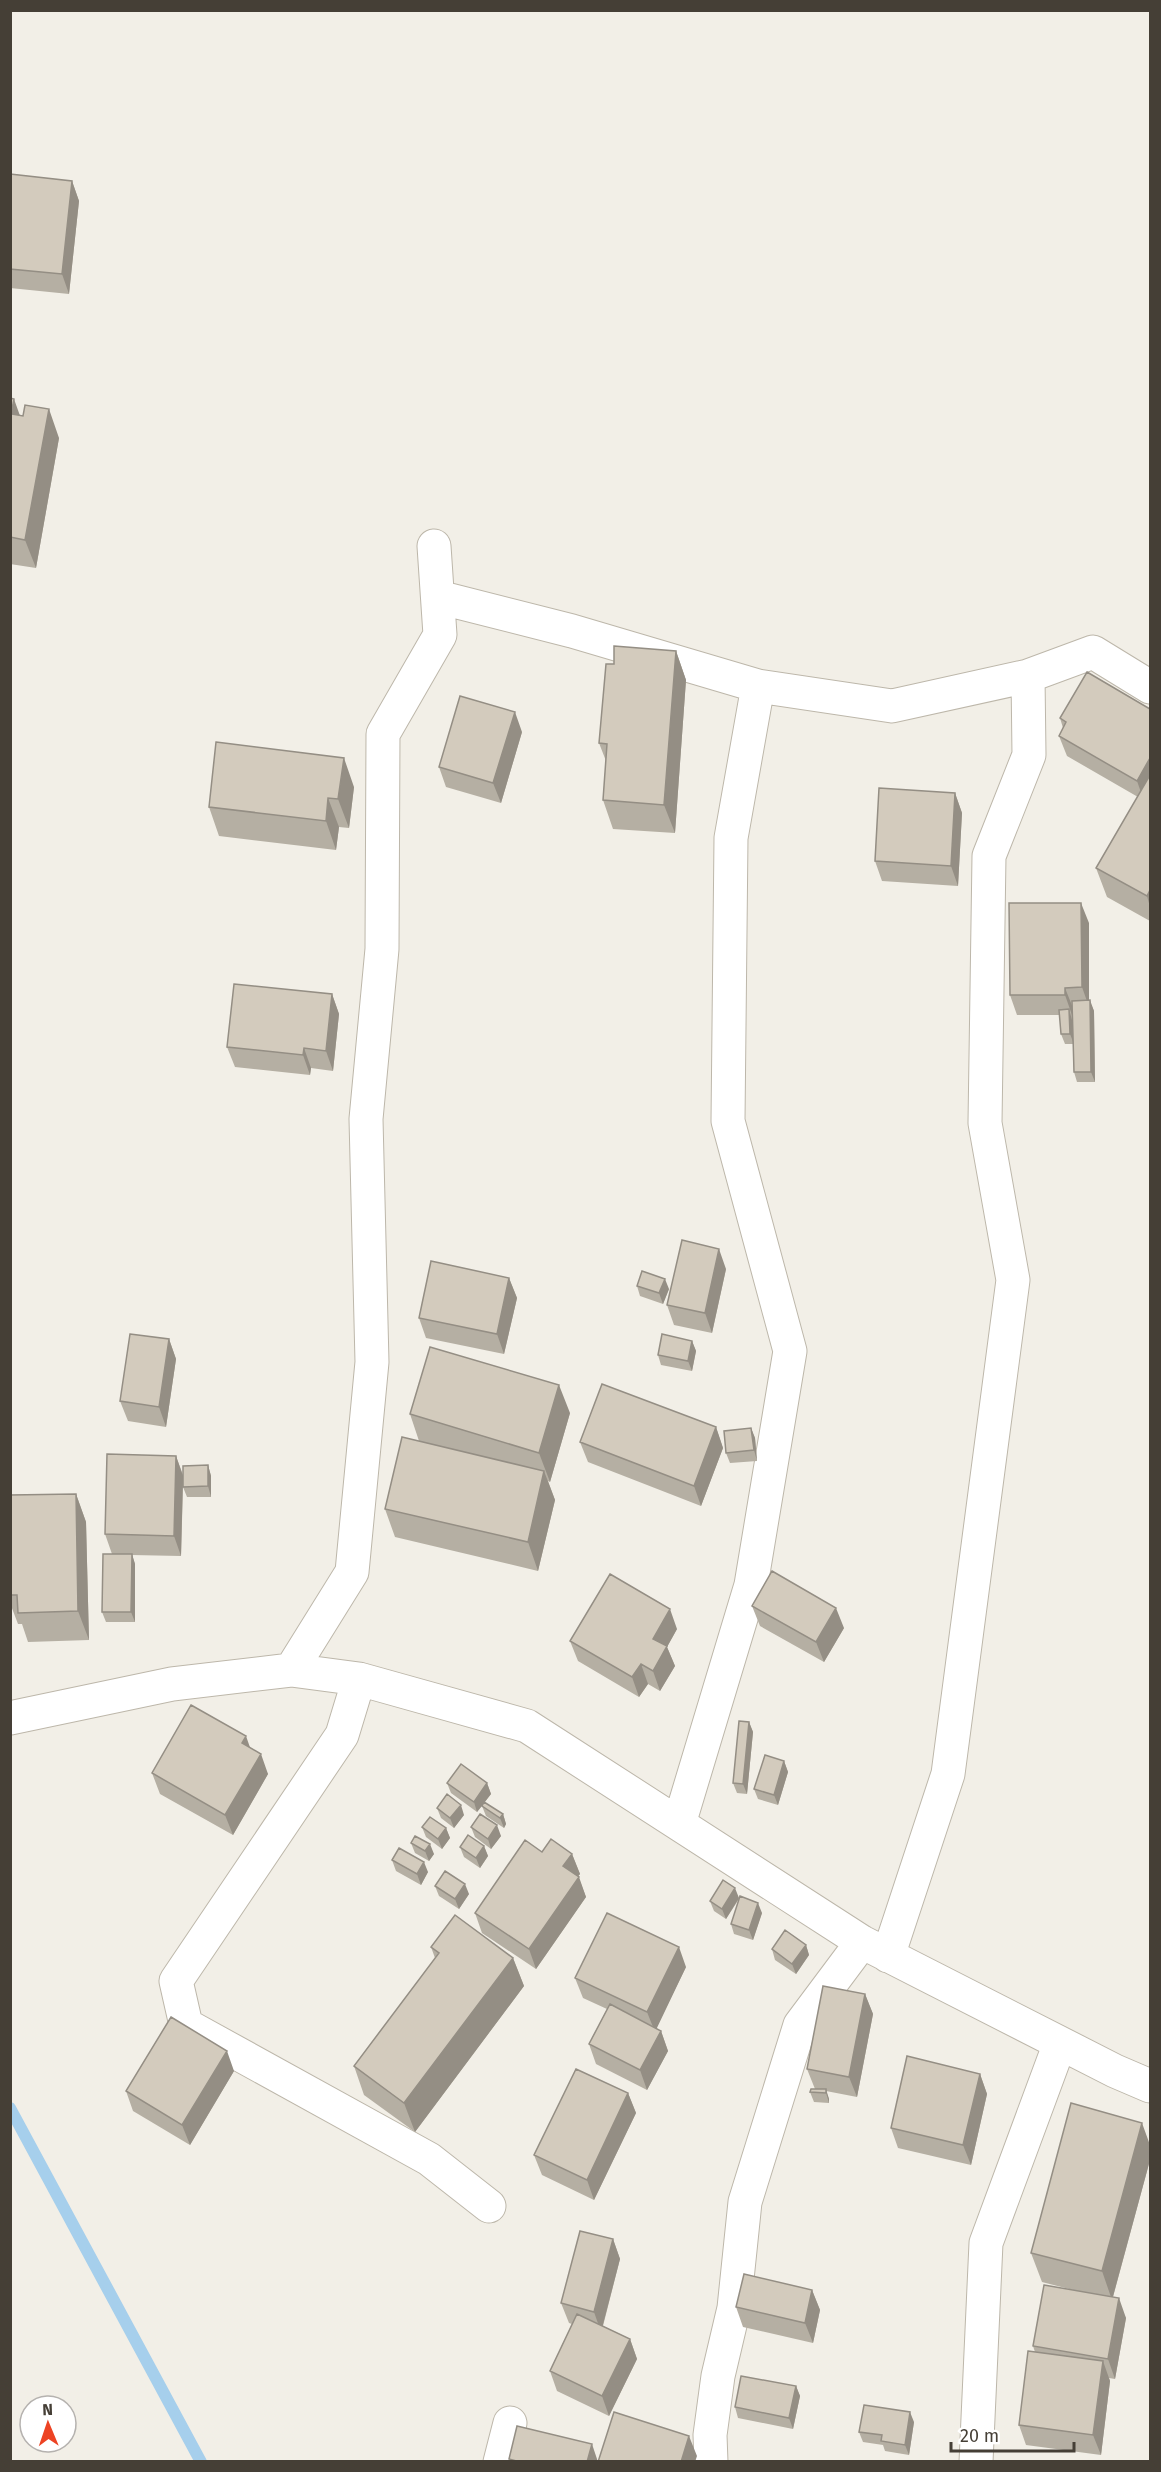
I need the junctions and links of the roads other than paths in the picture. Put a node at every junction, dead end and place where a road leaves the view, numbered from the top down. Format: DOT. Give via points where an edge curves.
graph roads {
  1 [pos="434,546"];
  2 [pos="438,597"];
  3 [pos="1028,676"];
  4 [pos="758,686"];
  5 [pos="1150,687"];
  6 [pos="291,1670"];
  7 [pos="359,1679"];
  8 [pos="10,1718"];
  9 [pos="679,1824"];
  10 [pos="875,1949"];
  11 [pos="1060,2043"];
  12 [pos="1150,2086"];
  13 [pos="489,2206"];
  14 [pos="510,2423"];
  15 [pos="500,2462"];
  16 [pos="711,2462"];
  17 [pos="976,2462"];
  1 -- 2 [label="street"];
  2 -- 4 [label="street" via="572,631"];
  2 -- 6 [label="street" via="440,635 383,734 382,950 366,1119 372,1362 352,1572"];
  3 -- 4 [label="street" via="892,706"];
  3 -- 5 [label="street" via="1093,652"];
  3 -- 10 [label="street" via="1029,755 989,856 985,1123 1013,1280 948,1774"];
  4 -- 9 [label="street" via="731,838 728,1121 790,1351 752,1585"];
  6 -- 7 [label="street"];
  6 -- 8 [label="street" via="172,1684"];
  7 -- 9 [label="street" via="527,1726"];
  7 -- 13 [label="street" via="342,1735 176,1981 186,2025 429,2159"];
  9 -- 10 [label="street"];
  10 -- 11 [label="street"];
  10 -- 16 [label="street" via="800,2025 745,2202 734,2308 718,2376 710,2435"];
  11 -- 12 [label="street"];
  11 -- 17 [label="street" via="986,2243"];
  14 -- 15 [label="street"];
}
